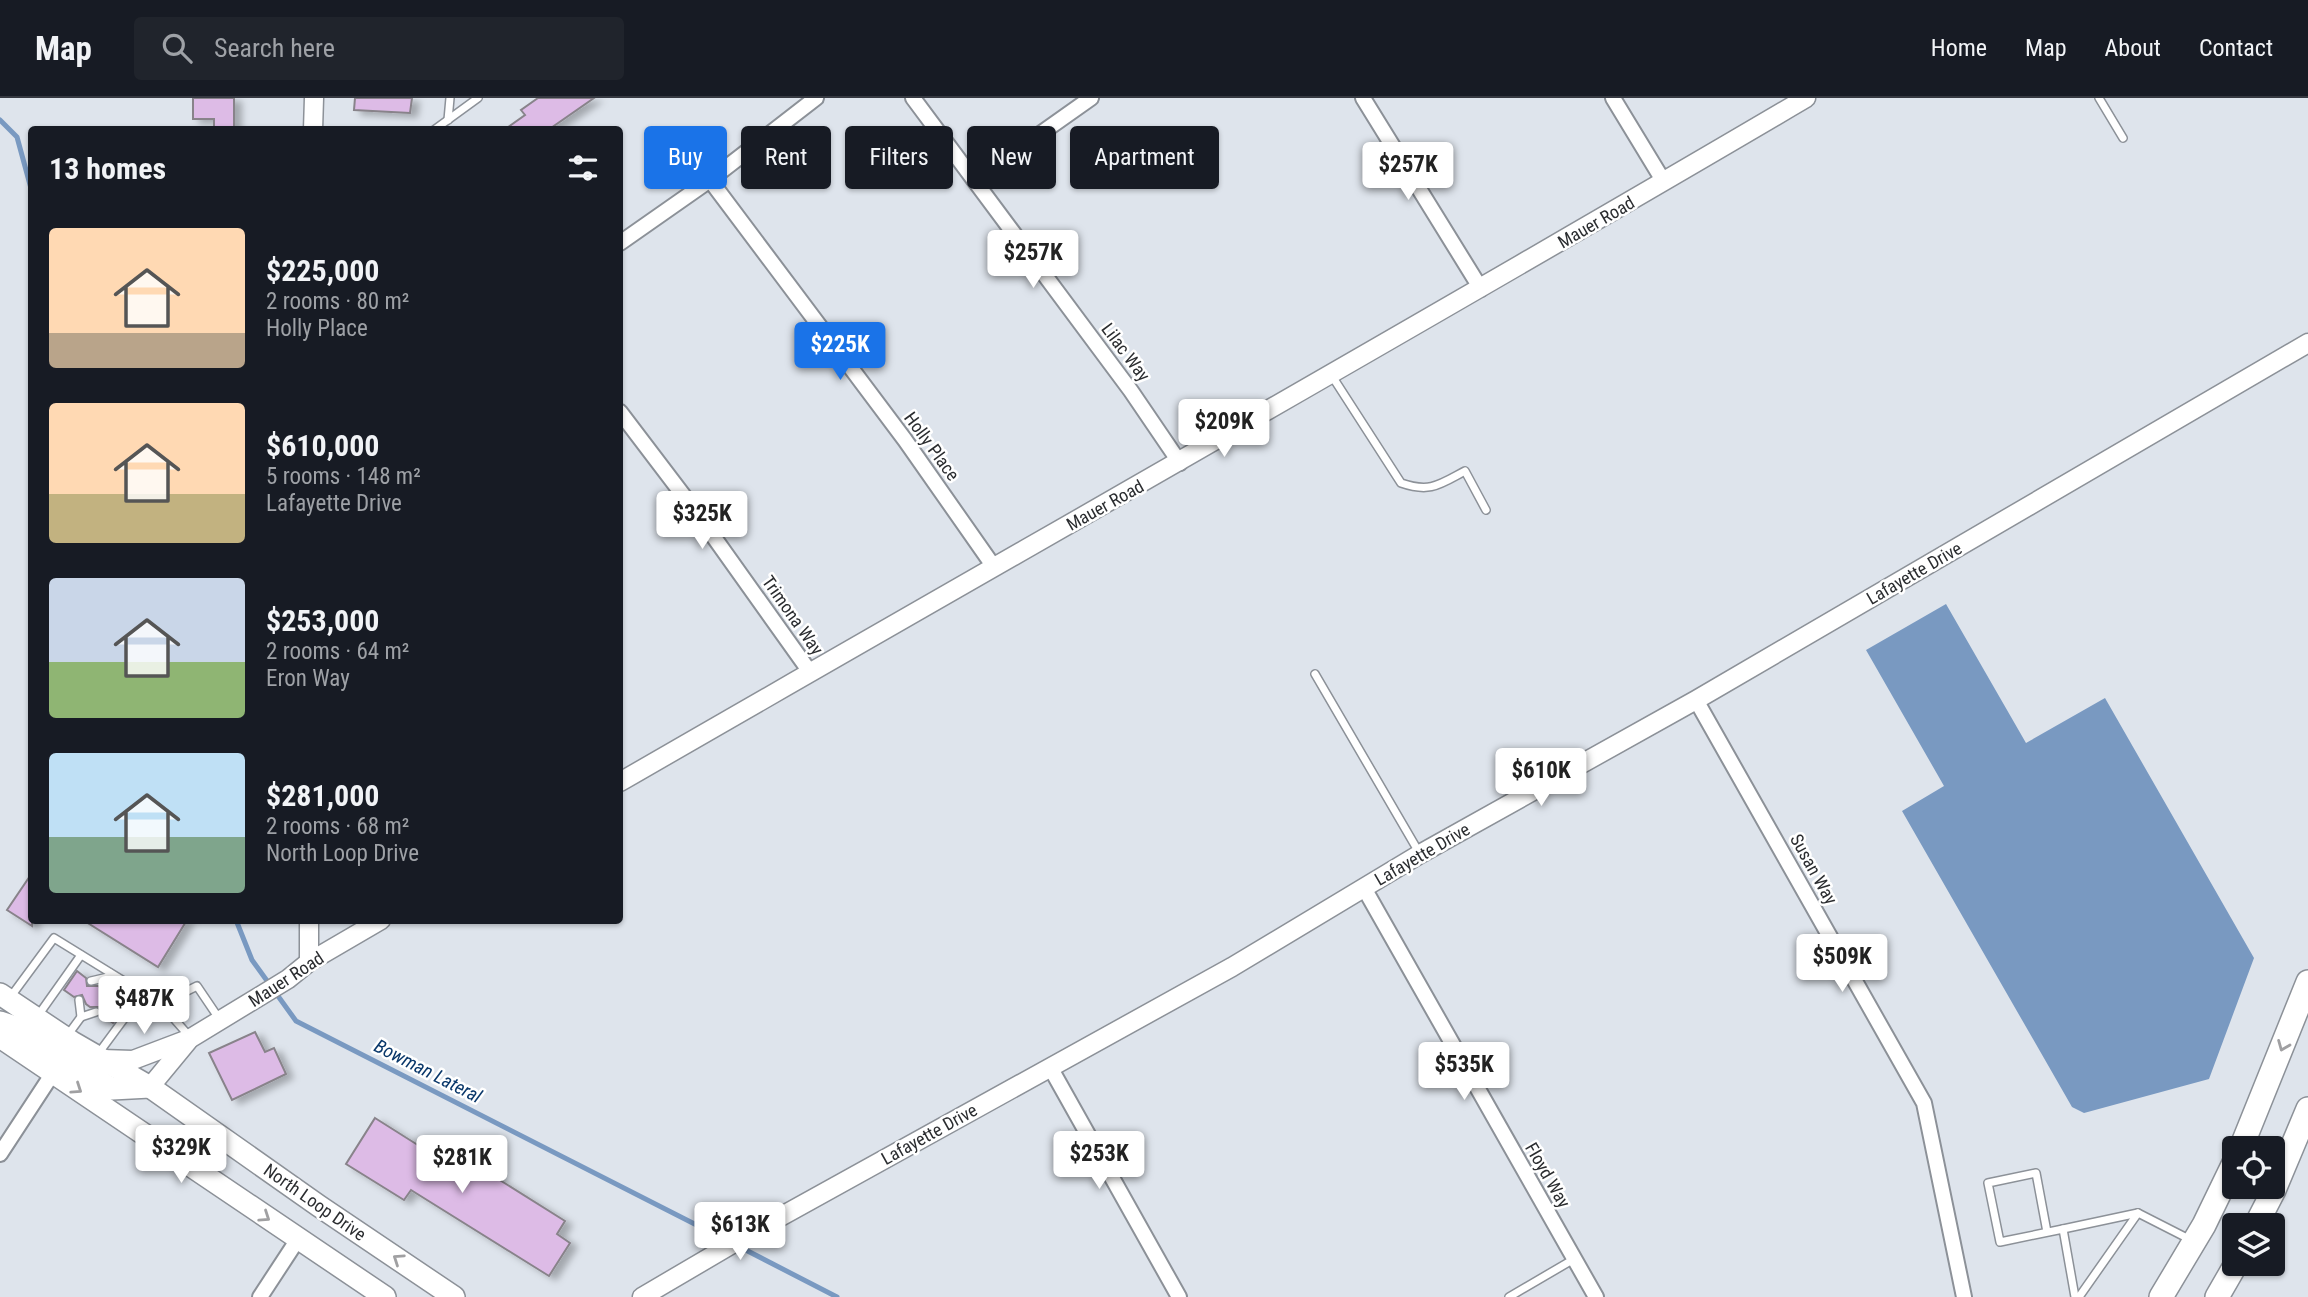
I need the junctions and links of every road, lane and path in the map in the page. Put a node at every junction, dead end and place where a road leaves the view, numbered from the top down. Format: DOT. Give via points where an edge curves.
graph roads {
  1 [pos="314,98"];
  2 [pos="450,98"];
  3 [pos="478,98"];
  4 [pos="816,98"];
  5 [pos="913,98"];
  6 [pos="1091,98"];
  7 [pos="1363,98"];
  8 [pos="1613,98"];
  9 [pos="1806,98"];
  10 [pos="2099,98"];
  11 [pos="448,120"];
  12 [pos="313,126"];
  13 [pos="440,126"];
  14 [pos="1051,126"];
  15 [pos="2123,138"];
  16 [pos="727,167"];
  17 [pos="967,169"];
  18 [pos="1664,182"];
  19 [pos="697,189"];
  20 [pos="717,189"];
  21 [pos="982,189"];
  22 [pos="623,241"];
  23 [pos="1481,289"];
  24 [pos="2308,343"];
  25 [pos="1331,375"];
  26 [pos="623,416"];
  27 [pos="1180,463"];
  28 [pos="1486,510"];
  29 [pos="994,567"];
  30 [pos="810,671"];
  31 [pos="1315,674"];
  32 [pos="1696,700"];
  33 [pos="623,775"];
  34 [pos="1420,854"];
  35 [pos="1364,888"];
  36 [pos="309,924"];
  37 [pos="374,924"];
  38 [pos="81,955"];
  39 [pos="309,962"];
  40 [pos="109,975"];
  41 [pos="91,981"];
  42 [pos="2308,982"];
  43 [pos="109,993"];
  44 [pos="143,993"];
  45 [pos="4,997"];
  46 [pos="79,1000"];
  47 [pos="161,1004"];
  48 [pos="96,1012"];
  49 [pos="81,1017"];
  50 [pos="37,1018"];
  51 [pos="220,1020"];
  52 [pos="0,1022"];
  53 [pos="0,1037"];
  54 [pos="66,1037"];
  55 [pos="191,1038"];
  56 [pos="99,1057"];
  57 [pos="1050,1067"];
  58 [pos="53,1073"];
  59 [pos="150,1087"];
  60 [pos="2308,1109"];
  61 [pos="2246,1136"];
  62 [pos="0,1154"];
  63 [pos="2222,1186"];
  64 [pos="2138,1213"];
  65 [pos="2261,1213"];
  66 [pos="2063,1229"];
  67 [pos="2047,1232"];
  68 [pos="298,1239"];
  69 [pos="2194,1241"];
  70 [pos="1574,1259"];
  71 [pos="2229,1276"];
  72 [pos="260,1297"];
  73 [pos="385,1297"];
  74 [pos="454,1297"];
  75 [pos="642,1297"];
  76 [pos="1179,1297"];
  77 [pos="1509,1297"];
  78 [pos="1597,1297"];
  79 [pos="1964,1297"];
  80 [pos="2077,1297"];
  81 [pos="2161,1297"];
  82 [pos="2217,1297"];
  1 -- 12 [label="street"];
  2 -- 11 [label="lane"];
  3 -- 11 [label="lane"];
  4 -- 16 [label="street"];
  5 -- 17 [label="street, Lilac Way"];
  6 -- 14 [label="street"];
  7 -- 23 [label="street"];
  8 -- 18 [label="street"];
  9 -- 18 [label="street, Mauer Road"];
  10 -- 15 [label="lane"];
  11 -- 13 [label="lane"];
  18 -- 23 [label="street, Mauer Road"];
  19 -- 22 [label="street"];
  20 -- 29 [label="street, Holly Place"];
  21 -- 27 [label="street, Lilac Way"];
  23 -- 25 [label="street, Mauer Road"];
  24 -- 32 [label="street, Lafayette Drive"];
  25 -- 27 [label="street, Mauer Road"];
  25 -- 28 [label="lane" via="1401,483 1432,488 1465,471"];
  26 -- 30 [label="street, Trimona Way"];
  27 -- 29 [label="street, Mauer Road"];
  29 -- 30 [label="street, Mauer Road"];
  30 -- 33 [label="street, Mauer Road"];
  31 -- 34 [label="lane"];
  32 -- 34 [label="street, Lafayette Drive"];
  32 -- 79 [label="street, Susan Way" via="1924,1103"];
  34 -- 35 [label="street, Lafayette Drive"];
  35 -- 57 [label="street, Lafayette Drive"];
  35 -- 70 [label="street, Floyd Way"];
  36 -- 39 [label="street"];
  37 -- 39 [label="street, Mauer Road"];
  38 -- 40 [label="lane"];
  38 -- 45 [label="lane" via="54,938"];
  38 -- 50 [label="lane"];
  39 -- 51 [label="street, Mauer Road"];
  40 -- 41 [label="lane"];
  40 -- 43 [label="lane"];
  40 -- 44 [label="lane"];
  42 -- 61 [label="main road, one-way"];
  44 -- 47 [label="lane"];
  44 -- 56 [label="lane"];
  45 -- 50 [label="main road, North Loop Drive"];
  46 -- 49 [label="lane"];
  47 -- 51 [label="lane" via="197,986"];
  47 -- 55 [label="lane"];
  48 -- 49 [label="lane"];
  49 -- 54 [label="lane"];
  50 -- 54 [label="main road, North Loop Drive"];
  51 -- 55 [label="street, Mauer Road"];
  52 -- 59 [label="main road" via="18,1028 112,1088"];
  53 -- 58 [label="main road"];
  54 -- 56 [label="main road, North Loop Drive"];
  55 -- 56 [label="street, Mauer Road" via="133,1060"];
  55 -- 59 [label="street, Mauer Road"];
  56 -- 59 [label="main road, North Loop Drive"];
  57 -- 75 [label="street, Lafayette Drive"];
  57 -- 76 [label="street"];
  58 -- 62 [label="street"];
  58 -- 68 [label="main road, one-way"];
  74 -- 59 [label="main road, North Loop Drive, one-way"];
  60 -- 65 [label="main road"];
  63 -- 69 [label="main road"];
  64 -- 66 [label="lane"];
  64 -- 69 [label="lane"];
  64 -- 80 [label="lane"];
  66 -- 67 [label="lane"];
  66 -- 80 [label="lane"];
  67 -- 67 [label="lane" via="2000,1242 1988,1183 2036,1173"];
  68 -- 72 [label="street"];
  68 -- 73 [label="main road"];
  69 -- 81 [label="main road"];
  70 -- 77 [label="lane"];
  70 -- 78 [label="street, Floyd Way"];
  71 -- 82 [label="main road"];
}
